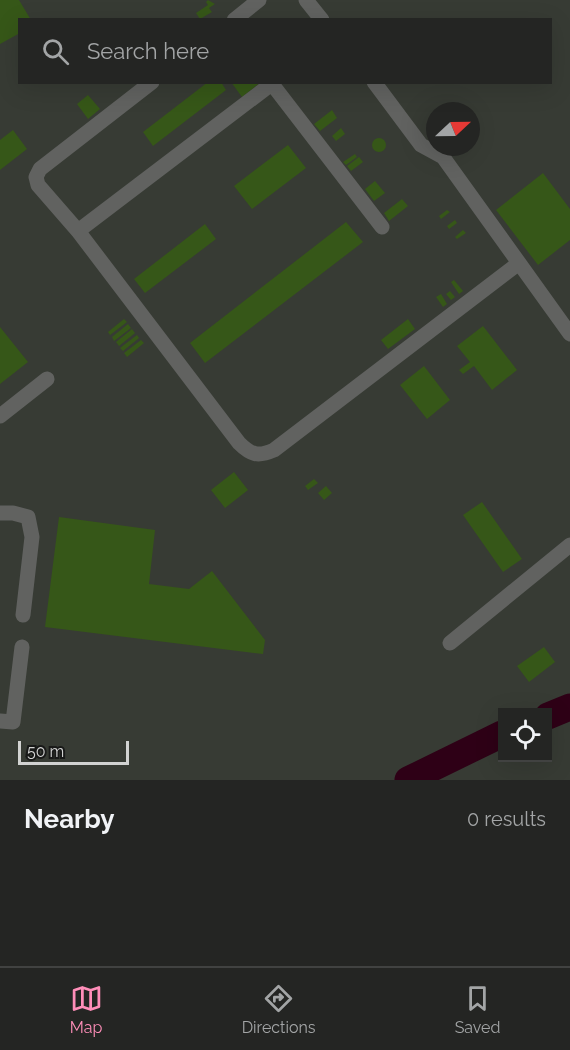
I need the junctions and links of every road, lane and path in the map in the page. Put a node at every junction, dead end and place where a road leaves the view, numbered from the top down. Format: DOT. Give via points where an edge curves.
graph roads {
  1 [pos="259,0"];
  2 [pos="306,0"];
  3 [pos="236,18"];
  4 [pos="320,18"];
  5 [pos="149,84"];
  6 [pos="272,84"];
  7 [pos="274,84"];
  8 [pos="375,84"];
  9 [pos="382,227"];
  10 [pos="78,231"];
  11 [pos="519,263"];
  12 [pos="570,334"];
  13 [pos="47,379"];
  14 [pos="0,416"];
  15 [pos="0,513"];
  16 [pos="570,545"];
  17 [pos="23,615"];
  18 [pos="450,643"];
  19 [pos="22,647"];
  20 [pos="0,721"];
  1 -- 3 [label="lane"];
  2 -- 4 [label="lane"];
  5 -- 10 [label="lane" via="40,169 36,177 38,185"];
  6 -- 10 [label="lane"];
  7 -- 9 [label="lane"];
  8 -- 11 [label="lane" via="421,145 443,157"];
  10 -- 11 [label="lane" via="239,443 250,454 262,455 274,450"];
  11 -- 12 [label="lane"];
  13 -- 14 [label="lane"];
  15 -- 17 [label="lane" via="28,517 32,537"];
  16 -- 18 [label="lane"];
  19 -- 20 [label="lane" via="13,722"];
}
